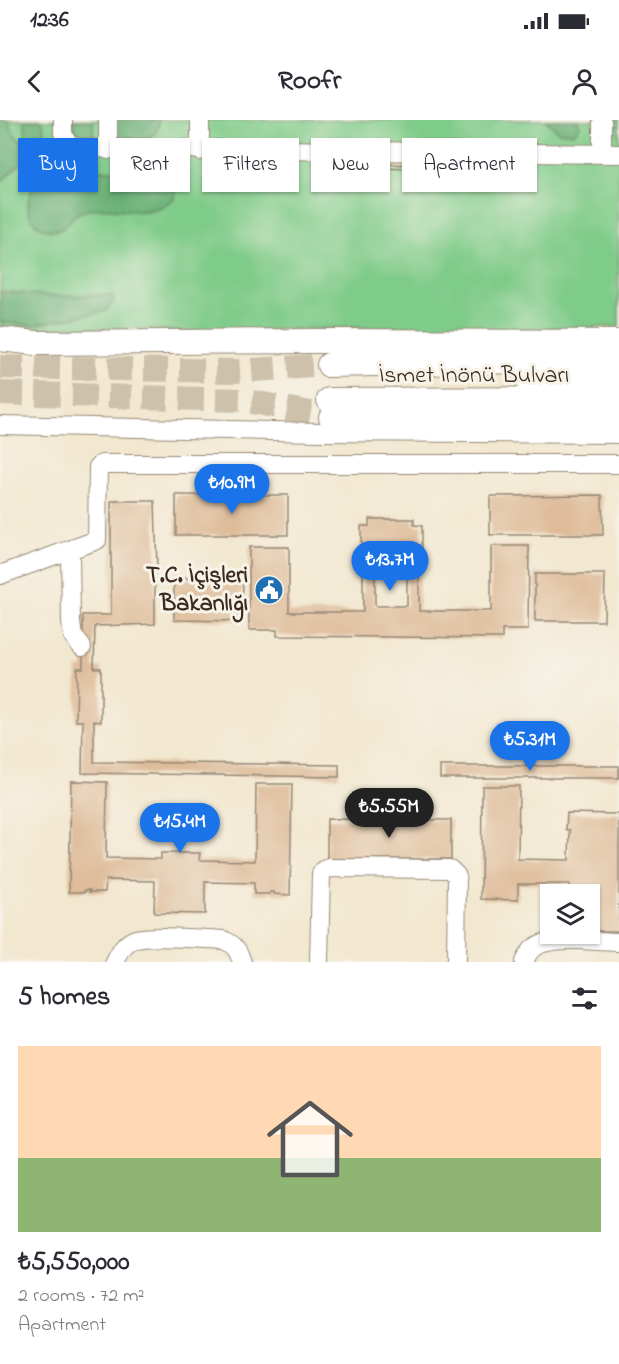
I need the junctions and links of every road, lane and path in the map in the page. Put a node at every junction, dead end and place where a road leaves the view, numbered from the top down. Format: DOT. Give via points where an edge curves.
graph roads {
  1 [pos="63,120"];
  2 [pos="108,120"];
  3 [pos="200,120"];
  4 [pos="602,121"];
  5 [pos="108,150"];
  6 [pos="200,151"];
  7 [pos="611,154"];
  8 [pos="0,339"];
  9 [pos="619,342"];
  10 [pos="619,359"];
  11 [pos="619,377"];
  12 [pos="619,399"];
  13 [pos="619,418"];
  14 [pos="0,425"];
  15 [pos="619,434"];
  16 [pos="619,464"];
  17 [pos="70,550"];
  18 [pos="0,575"];
  19 [pos="82,647"];
  20 [pos="619,942"];
  21 [pos="115,962"];
  22 [pos="242,962"];
  23 [pos="319,962"];
  24 [pos="456,962"];
  25 [pos="524,962"];
  1 -- 5 [label="lane" via="63,133 69,145"];
  2 -- 5 [label="lane"];
  3 -- 6 [label="lane"];
  4 -- 7 [label="lane"];
  5 -- 6 [label="lane"];
  6 -- 7 [label="lane"];
  8 -- 9 [label="main road" via="36,343"];
  10 -- 11 [label="main road, İsmet İnönü Bulvarı" via="329,370"];
  12 -- 13 [label="main road, İsmet İnönü Bulvarı" via="330,409"];
  14 -- 15 [label="lane"];
  16 -- 17 [label="lane" via="102,464 98,467 97,540"];
  17 -- 18 [label="lane"];
  17 -- 19 [label="lane" via="71,623 73,636"];
  20 -- 25 [label="lane" via="541,943"];
  21 -- 22 [label="lane" via="124,946 147,938 224,940 233,944"];
  23 -- 24 [label="lane" via="321,874 329,868 450,869 457,876"];
}
